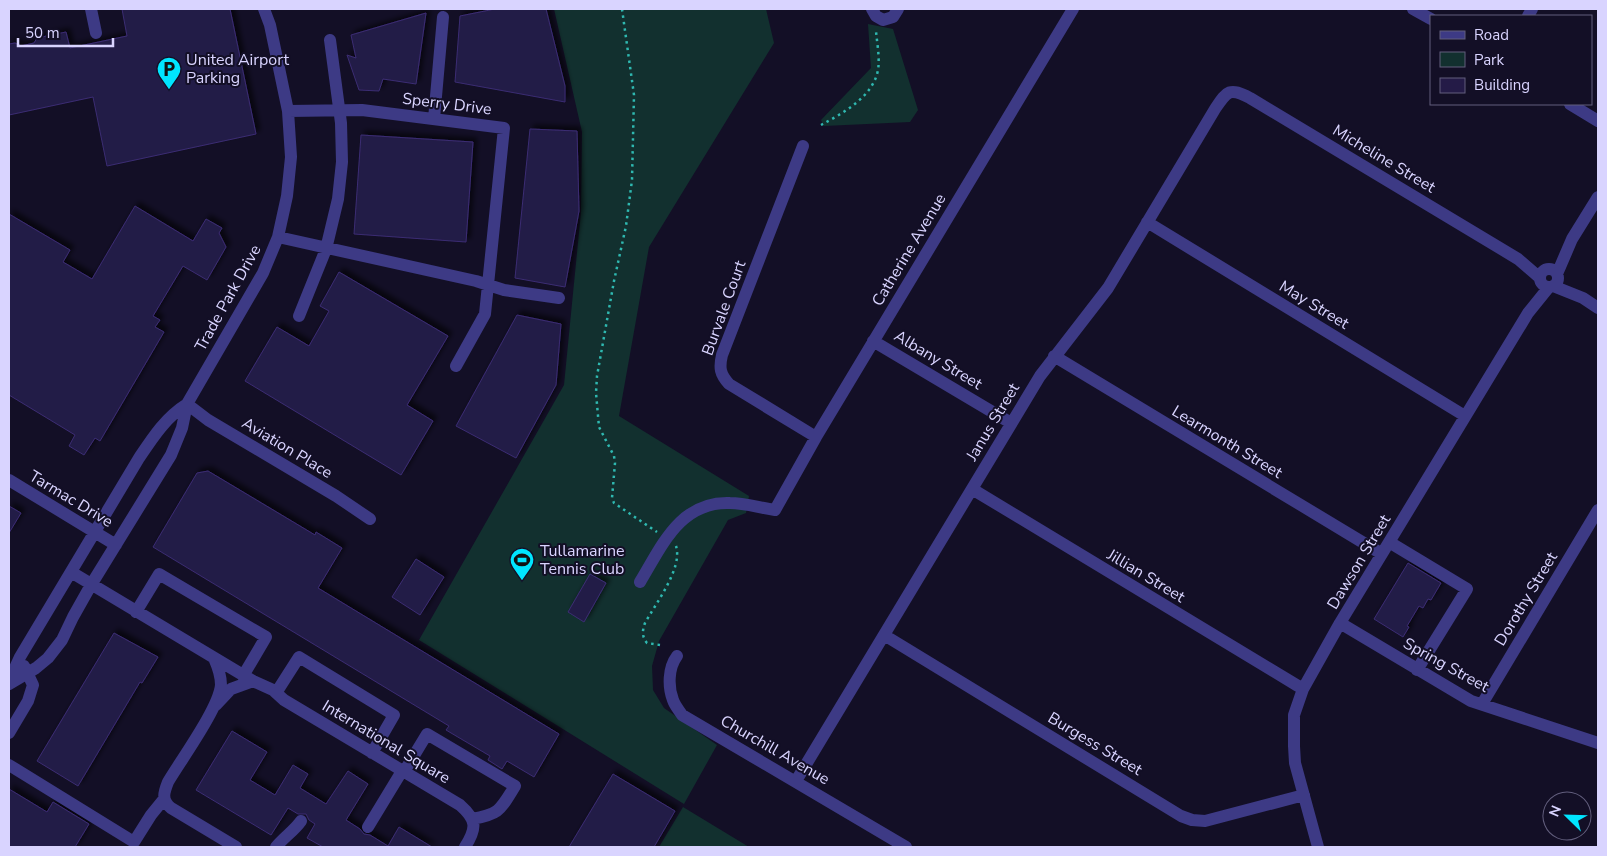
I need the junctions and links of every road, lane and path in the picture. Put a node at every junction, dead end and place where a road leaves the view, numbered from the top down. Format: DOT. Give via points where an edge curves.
graph roads {
  1 [pos="91,9"];
  2 [pos="264,9"];
  3 [pos="270,9"];
  4 [pos="622,9"];
  5 [pos="872,9"];
  6 [pos="898,9"];
  7 [pos="1073,9"];
  8 [pos="1413,9"];
  9 [pos="443,17"];
  10 [pos="1430,18"];
  11 [pos="270,25"];
  12 [pos="876,31"];
  13 [pos="96,33"];
  14 [pos="330,40"];
  15 [pos="1232,91"];
  16 [pos="1572,105"];
  17 [pos="340,110"];
  18 [pos="288,111"];
  19 [pos="434,119"];
  20 [pos="1598,121"];
  21 [pos="821,125"];
  22 [pos="803,146"];
  23 [pos="1598,197"];
  24 [pos="1147,222"];
  25 [pos="278,238"];
  26 [pos="326,248"];
  27 [pos="1549,278"];
  28 [pos="489,285"];
  29 [pos="559,298"];
  30 [pos="1598,308"];
  31 [pos="299,316"];
  32 [pos="873,341"];
  33 [pos="1054,356"];
  34 [pos="456,366"];
  35 [pos="187,404"];
  36 [pos="1466,416"];
  37 [pos="1011,423"];
  38 [pos="816,437"];
  39 [pos="9,480"];
  40 [pos="972,489"];
  41 [pos="1598,510"];
  42 [pos="370,519"];
  43 [pos="94,532"];
  44 [pos="666,538"];
  45 [pos="1389,542"];
  46 [pos="116,545"];
  47 [pos="1382,554"];
  48 [pos="71,572"];
  49 [pos="640,582"];
  50 [pos="91,585"];
  51 [pos="136,612"];
  52 [pos="1340,623"];
  53 [pos="884,635"];
  54 [pos="660,646"];
  55 [pos="677,656"];
  56 [pos="20,657"];
  57 [pos="214,658"];
  58 [pos="1417,670"];
  59 [pos="27,673"];
  60 [pos="248,678"];
  61 [pos="9,682"];
  62 [pos="1303,689"];
  63 [pos="276,693"];
  64 [pos="1482,704"];
  65 [pos="214,706"];
  66 [pos="9,733"];
  67 [pos="1598,743"];
  68 [pos="372,753"];
  69 [pos="9,765"];
  70 [pos="403,771"];
  71 [pos="796,781"];
  72 [pos="1304,796"];
  73 [pos="164,799"];
  74 [pos="472,819"];
  75 [pos="301,820"];
  76 [pos="368,827"];
  77 [pos="236,847"];
  78 [pos="276,847"];
  79 [pos="465,847"];
  80 [pos="906,847"];
  81 [pos="1318,847"];
  1 -- 13 [label="street"];
  2 -- 11 [label="street, Trade Park Drive"];
  3 -- 11 [label="street, Trade Park Drive"];
  4 -- 44 [label="path" via="634,95 632,180 597,376 596,414 601,434 614,456 614,503"];
  5 -- 6 [label="street" via="883,20 893,17"];
  7 -- 32 [label="street, Catherine Avenue"];
  8 -- 10 [label="street"];
  9 -- 19 [label="street"];
  11 -- 18 [label="street, Trade Park Drive"];
  12 -- 21 [label="path" via="878,70 875,79 855,104"];
  14 -- 17 [label="street"];
  15 -- 24 [label="street, Janus Street" via="1223,98"];
  15 -- 27 [label="street, Micheline Street" via="1250,98"];
  16 -- 20 [label="street"];
  17 -- 18 [label="street, Sperry Drive"];
  17 -- 19 [label="street, Sperry Drive"];
  17 -- 26 [label="street" via="342,162 338,199"];
  18 -- 25 [label="street, Trade Park Drive" via="291,157"];
  19 -- 28 [label="street, Sperry Drive" via="504,128"];
  22 -- 38 [label="street, Burvale Court" via="722,355 720,372 729,384"];
  23 -- 27 [label="street, Dawson Street"];
  24 -- 33 [label="street, Janus Street" via="1108,288"];
  24 -- 36 [label="street, May Street"];
  25 -- 26 [label="street"];
  25 -- 35 [label="street, Trade Park Drive" via="263,273"];
  26 -- 28 [label="street"];
  26 -- 31 [label="street"];
  27 -- 30 [label="street, Micheline Street"];
  27 -- 36 [label="street, Dawson Street"];
  28 -- 29 [label="street"];
  28 -- 34 [label="street, Sperry Drive" via="485,314"];
  32 -- 37 [label="street, Albany Street"];
  32 -- 38 [label="street, Catherine Avenue"];
  33 -- 37 [label="street, Janus Street"];
  33 -- 47 [label="street, Learmonth Street"];
  35 -- 42 [label="street, Aviation Place"];
  35 -- 43 [label="street, Trade Park Drive" via="160,428"];
  35 -- 46 [label="street, Trade Park Drive" via="171,455"];
  36 -- 45 [label="street, Dawson Street"];
  37 -- 40 [label="street, Janus Street"];
  38 -- 44 [label="street, Catherine Avenue" via="775,510 731,502 709,506 686,517"];
  39 -- 43 [label="street, Tarmac Drive"];
  40 -- 53 [label="street, Janus Street"];
  40 -- 62 [label="street, Jillian Street"];
  41 -- 64 [label="street, Dorothy Street"];
  43 -- 46 [label="street, Tarmac Drive"];
  43 -- 48 [label="street, Trade Park Drive"];
  44 -- 49 [label="street"];
  44 -- 54 [label="path" via="676,547 677,565 642,631 647,643"];
  45 -- 47 [label="street, Dawson Street"];
  45 -- 58 [label="street" via="1467,589"];
  46 -- 50 [label="street, Trade Park Drive"];
  47 -- 52 [label="street, Dawson Street"];
  48 -- 50 [label="street, International Square"];
  48 -- 56 [label="street, Trade Park Drive"];
  50 -- 51 [label="street, International Square"];
  50 -- 59 [label="street, Trade Park Drive" via="62,640 48,658"];
  51 -- 57 [label="street, International Square"];
  51 -- 60 [label="street" via="159,574 266,637"];
  52 -- 58 [label="street, Spring Street"];
  52 -- 62 [label="street, Dawson Street"];
  53 -- 71 [label="street, Janus Street"];
  53 -- 72 [label="street, Burgess Street" via="1181,816 1205,821"];
  55 -- 71 [label="street, Churchill Avenue" via="670,672 670,690 673,702 682,714"];
  56 -- 59 [label="street"];
  56 -- 61 [label="street, Trade Park Drive"];
  57 -- 60 [label="street, International Square"];
  57 -- 65 [label="street" via="221,675"];
  58 -- 64 [label="street, Spring Street"];
  59 -- 61 [label="street, Trade Park Drive"];
  59 -- 66 [label="street" via="33,684 28,701"];
  60 -- 63 [label="street, International Square"];
  60 -- 65 [label="street"];
  62 -- 72 [label="street, Dawson Street" via="1294,715 1293,732 1295,763"];
  63 -- 68 [label="street, International Square"];
  63 -- 68 [label="street" via="299,657 394,715"];
  64 -- 67 [label="street, Spring Street"];
  65 -- 73 [label="street" via="168,782"];
  68 -- 70 [label="street, International Square"];
  69 -- 73 [label="street" via="134,842"];
  70 -- 74 [label="street, International Square" via="460,805"];
  70 -- 74 [label="street" via="427,734 515,786 498,812"];
  70 -- 76 [label="street"];
  71 -- 80 [label="street, Churchill Avenue"];
  72 -- 81 [label="street, Dawson Street"];
  73 -- 77 [label="street" via="171,808"];
  74 -- 79 [label="street" via="474,830"];
  75 -- 78 [label="street"];
}
